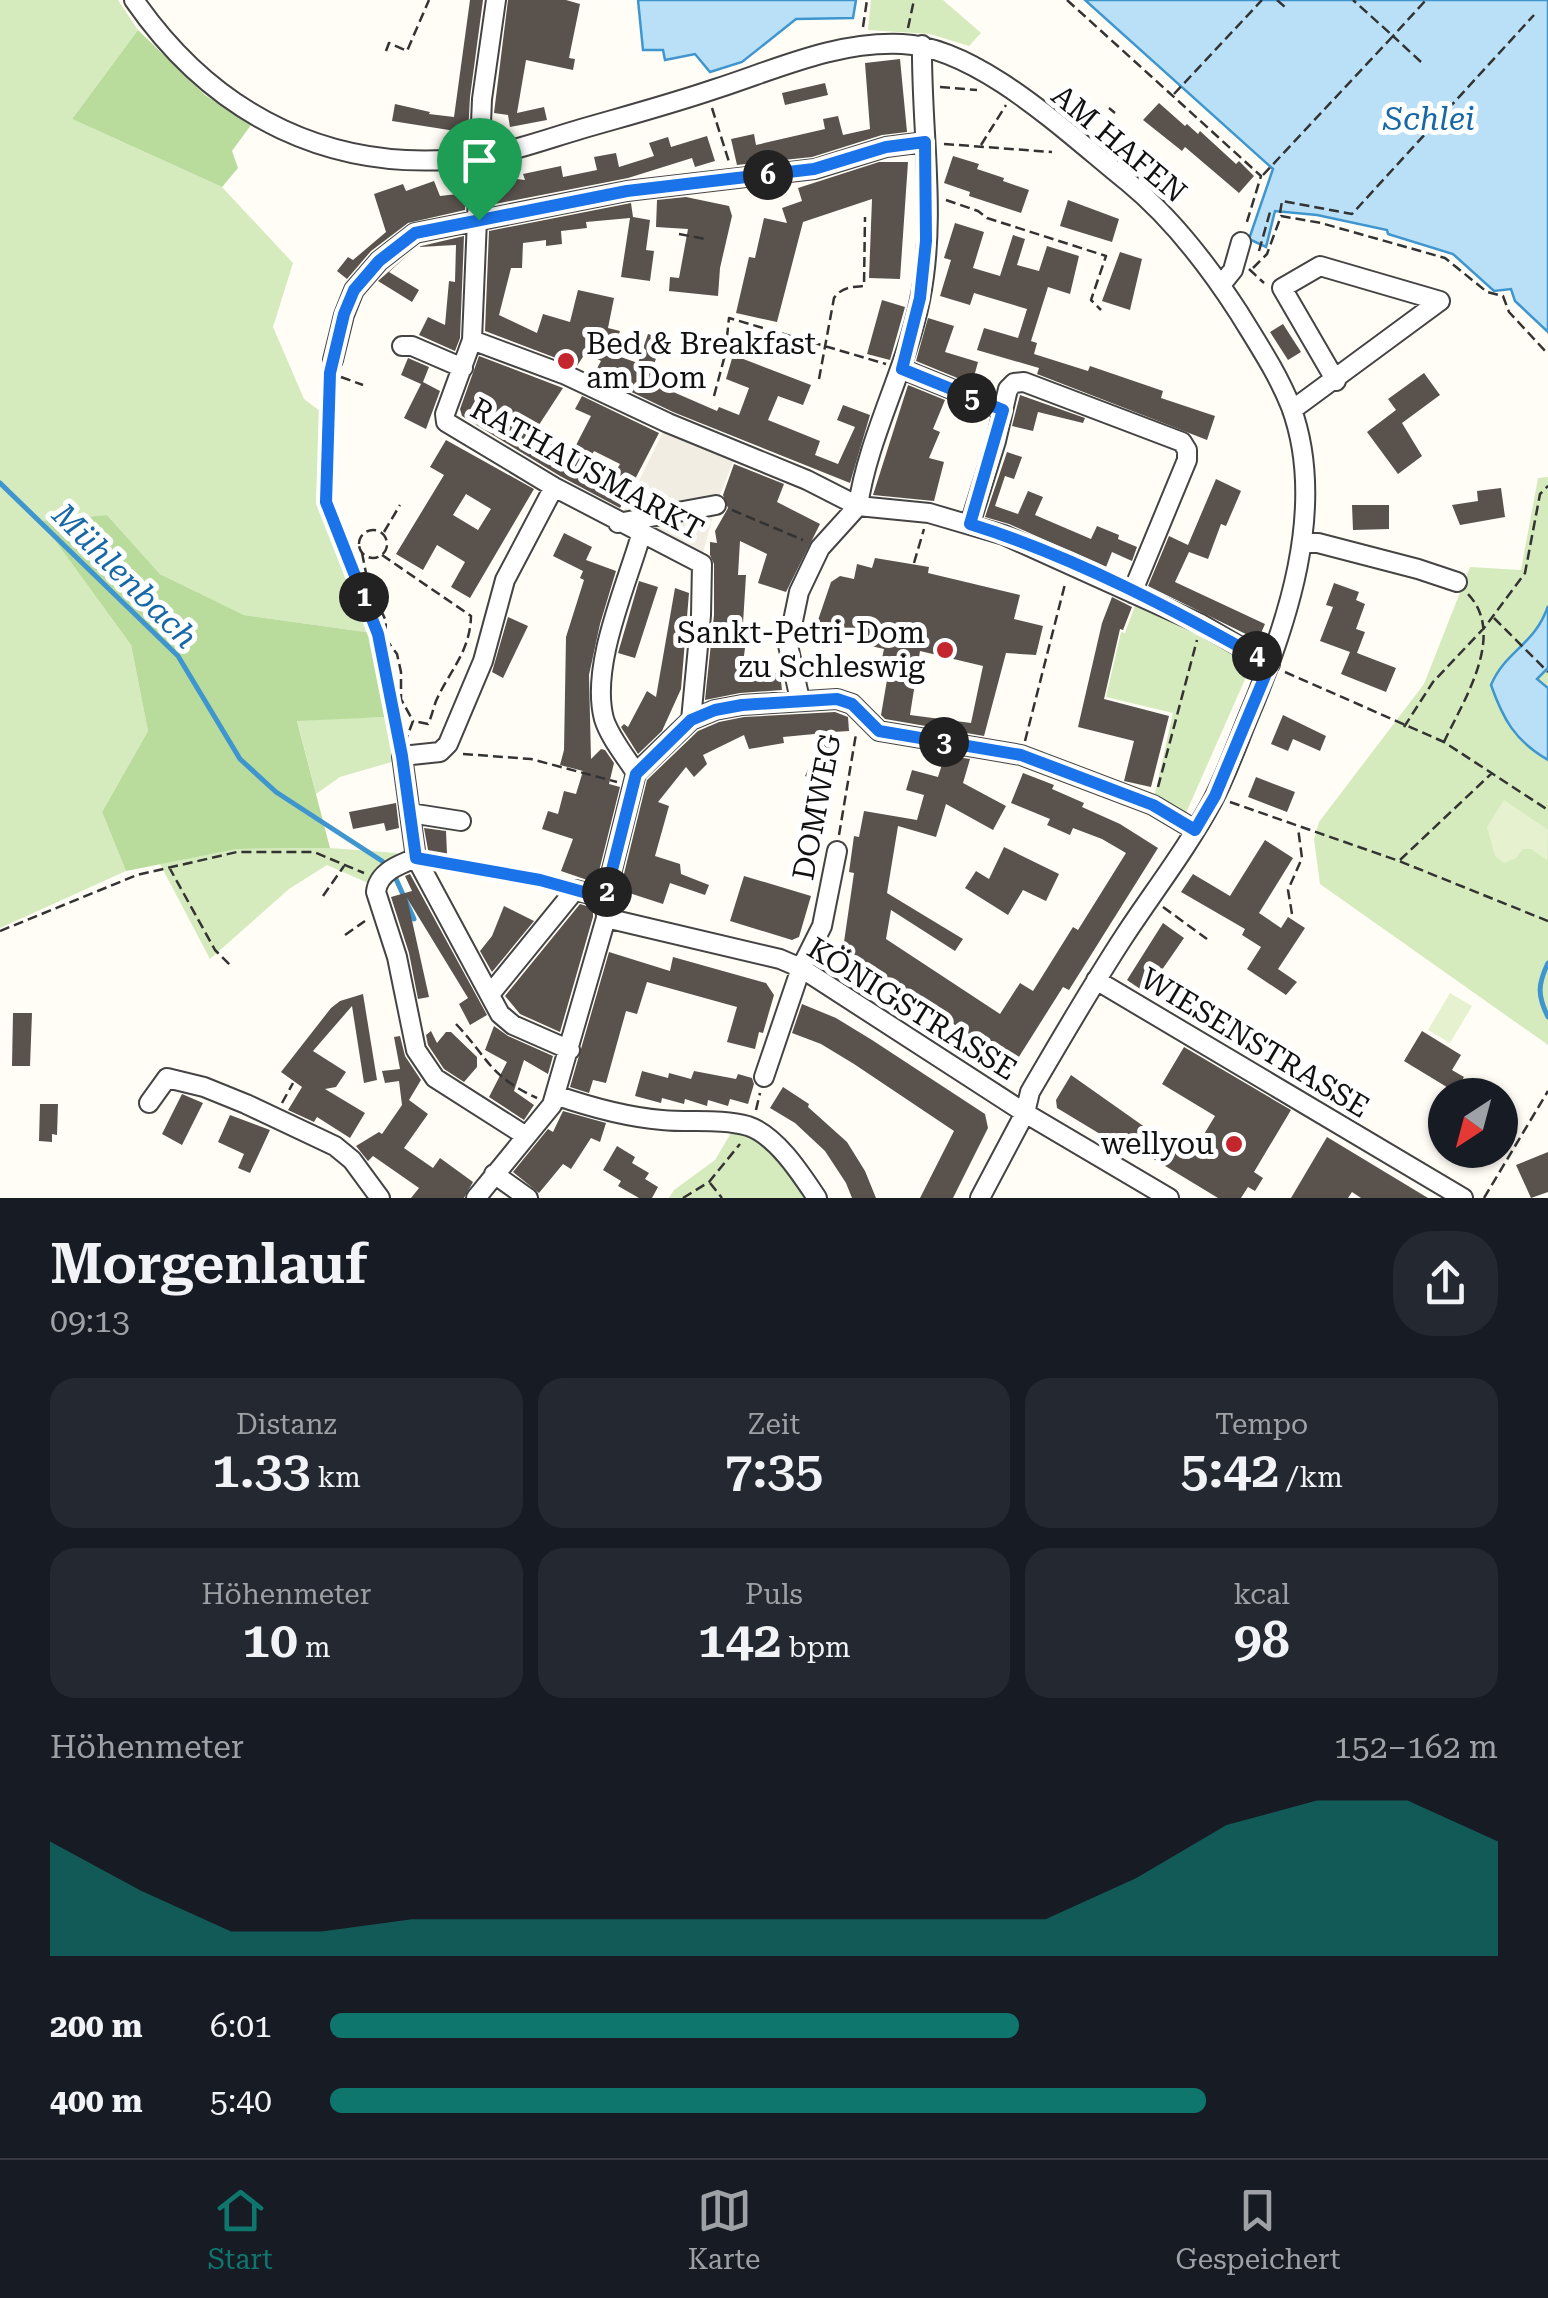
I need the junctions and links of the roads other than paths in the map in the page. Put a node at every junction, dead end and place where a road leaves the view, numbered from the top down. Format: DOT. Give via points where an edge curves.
graph roads {
  1 [pos="134,0"];
  2 [pos="496,0"];
  3 [pos="922,45"];
  4 [pos="925,142"];
  5 [pos="480,156"];
  6 [pos="479,220"];
  7 [pos="472,340"];
  8 [pos="402,346"];
  9 [pos="333,360"];
  10 [pos="463,368"];
  11 [pos="902,369"];
  12 [pos="1336,381"];
  13 [pos="1003,410"];
  14 [pos="1292,410"];
  15 [pos="554,488"];
  16 [pos="716,505"];
  17 [pos="858,506"];
  18 [pos="618,523"];
  19 [pos="970,524"];
  20 [pos="641,535"];
  21 [pos="1302,543"];
  22 [pos="1457,582"];
  23 [pos="1132,593"];
  24 [pos="1270,664"];
  25 [pos="800,700"];
  26 [pos="691,720"];
  27 [pos="635,780"];
  28 [pos="410,813"];
  29 [pos="461,821"];
  30 [pos="1195,830"];
  31 [pos="837,851"];
  32 [pos="408,861"];
  33 [pos="605,898"];
  34 [pos="606,918"];
  35 [pos="802,968"];
  36 [pos="1096,980"];
  37 [pos="491,993"];
  38 [pos="570,1050"];
  39 [pos="764,1077"];
  40 [pos="554,1100"];
  41 [pos="150,1104"];
  42 [pos="1025,1113"];
  43 [pos="526,1136"];
  44 [pos="494,1174"];
  45 [pos="380,1198"];
  46 [pos="476,1198"];
  47 [pos="528,1198"];
  48 [pos="817,1198"];
  49 [pos="980,1198"];
  50 [pos="1169,1198"];
  51 [pos="1463,1198"];
  1 -- 5 [label="street, AM HAFEN" via="211,86 294,136 386,159"];
  2 -- 5 [label="street"];
  3 -- 4 [label="street"];
  3 -- 5 [label="street, AM HAFEN" via="862,44 820,54"];
  3 -- 14 [label="street, AM HAFEN" via="994,78 1144,195 1184,235 1246,256 1246,325"];
  4 -- 6 [label="street" via="814,169 627,191"];
  4 -- 11 [label="street" via="926,241"];
  5 -- 6 [label="street"];
  6 -- 7 [label="street"];
  6 -- 9 [label="street" via="415,233 379,261 354,290"];
  7 -- 10 [label="street"];
  7 -- 17 [label="street"];
  8 -- 10 [label="street"];
  10 -- 15 [label="street, RATHAUSMARKT" via="446,422"];
  11 -- 13 [label="street"];
  11 -- 17 [label="street"];
  12 -- 12 [label="street" via="1440,301 1320,266 1282,288"];
  12 -- 14 [label="street"];
  13 -- 19 [label="street"];
  13 -- 23 [label="street" via="1008,390 1024,382 1182,442 1188,450"];
  14 -- 21 [label="street, AM HAFEN" via="1301,452"];
  15 -- 18 [label="street, RATHAUSMARKT"];
  15 -- 28 [label="street" via="505,580 474,686 448,744 440,752 402,756"];
  16 -- 18 [label="street"];
  17 -- 19 [label="street"];
  17 -- 25 [label="street" via="820,548 799,592 788,645"];
  18 -- 20 [label="street, RATHAUSMARKT"];
  19 -- 23 [label="street"];
  20 -- 26 [label="street, RATHAUSMARKT" via="702,564"];
  20 -- 27 [label="street" via="600,688 605,722"];
  21 -- 22 [label="street"];
  21 -- 24 [label="street, AM HAFEN"];
  23 -- 24 [label="street"];
  24 -- 30 [label="street, AM HAFEN"];
  25 -- 26 [label="street" via="742,705"];
  25 -- 30 [label="street" via="852,704 879,731 1021,755 1153,805"];
  26 -- 27 [label="street"];
  27 -- 33 [label="street"];
  28 -- 29 [label="street"];
  28 -- 32 [label="street"];
  30 -- 36 [label="street, AM HAFEN"];
  31 -- 35 [label="street, DOMWEG" via="822,926"];
  32 -- 37 [label="street"];
  32 -- 43 [label="street" via="380,880 376,892 416,1050 435,1078"];
  33 -- 34 [label="street"];
  33 -- 37 [label="street" via="575,890"];
  34 -- 35 [label="street, KÖNIGSTRASSE"];
  34 -- 38 [label="street"];
  35 -- 39 [label="street, DOMWEG"];
  35 -- 42 [label="street, KÖNIGSTRASSE"];
  36 -- 42 [label="street, AM HAFEN" via="1030,1092"];
  36 -- 51 [label="street, WIESENSTRASSE" via="1373,1134 1387,1153"];
  37 -- 38 [label="street" via="513,1025"];
  38 -- 40 [label="street"];
  40 -- 43 [label="street"];
  40 -- 48 [label="street" via="751,1127 792,1160"];
  41 -- 45 [label="street" via="166,1078 204,1087 335,1146"];
  42 -- 49 [label="street, AM HAFEN"];
  42 -- 50 [label="street, KÖNIGSTRASSE"];
  43 -- 44 [label="street"];
  44 -- 46 [label="street"];
  44 -- 47 [label="street"];
}
